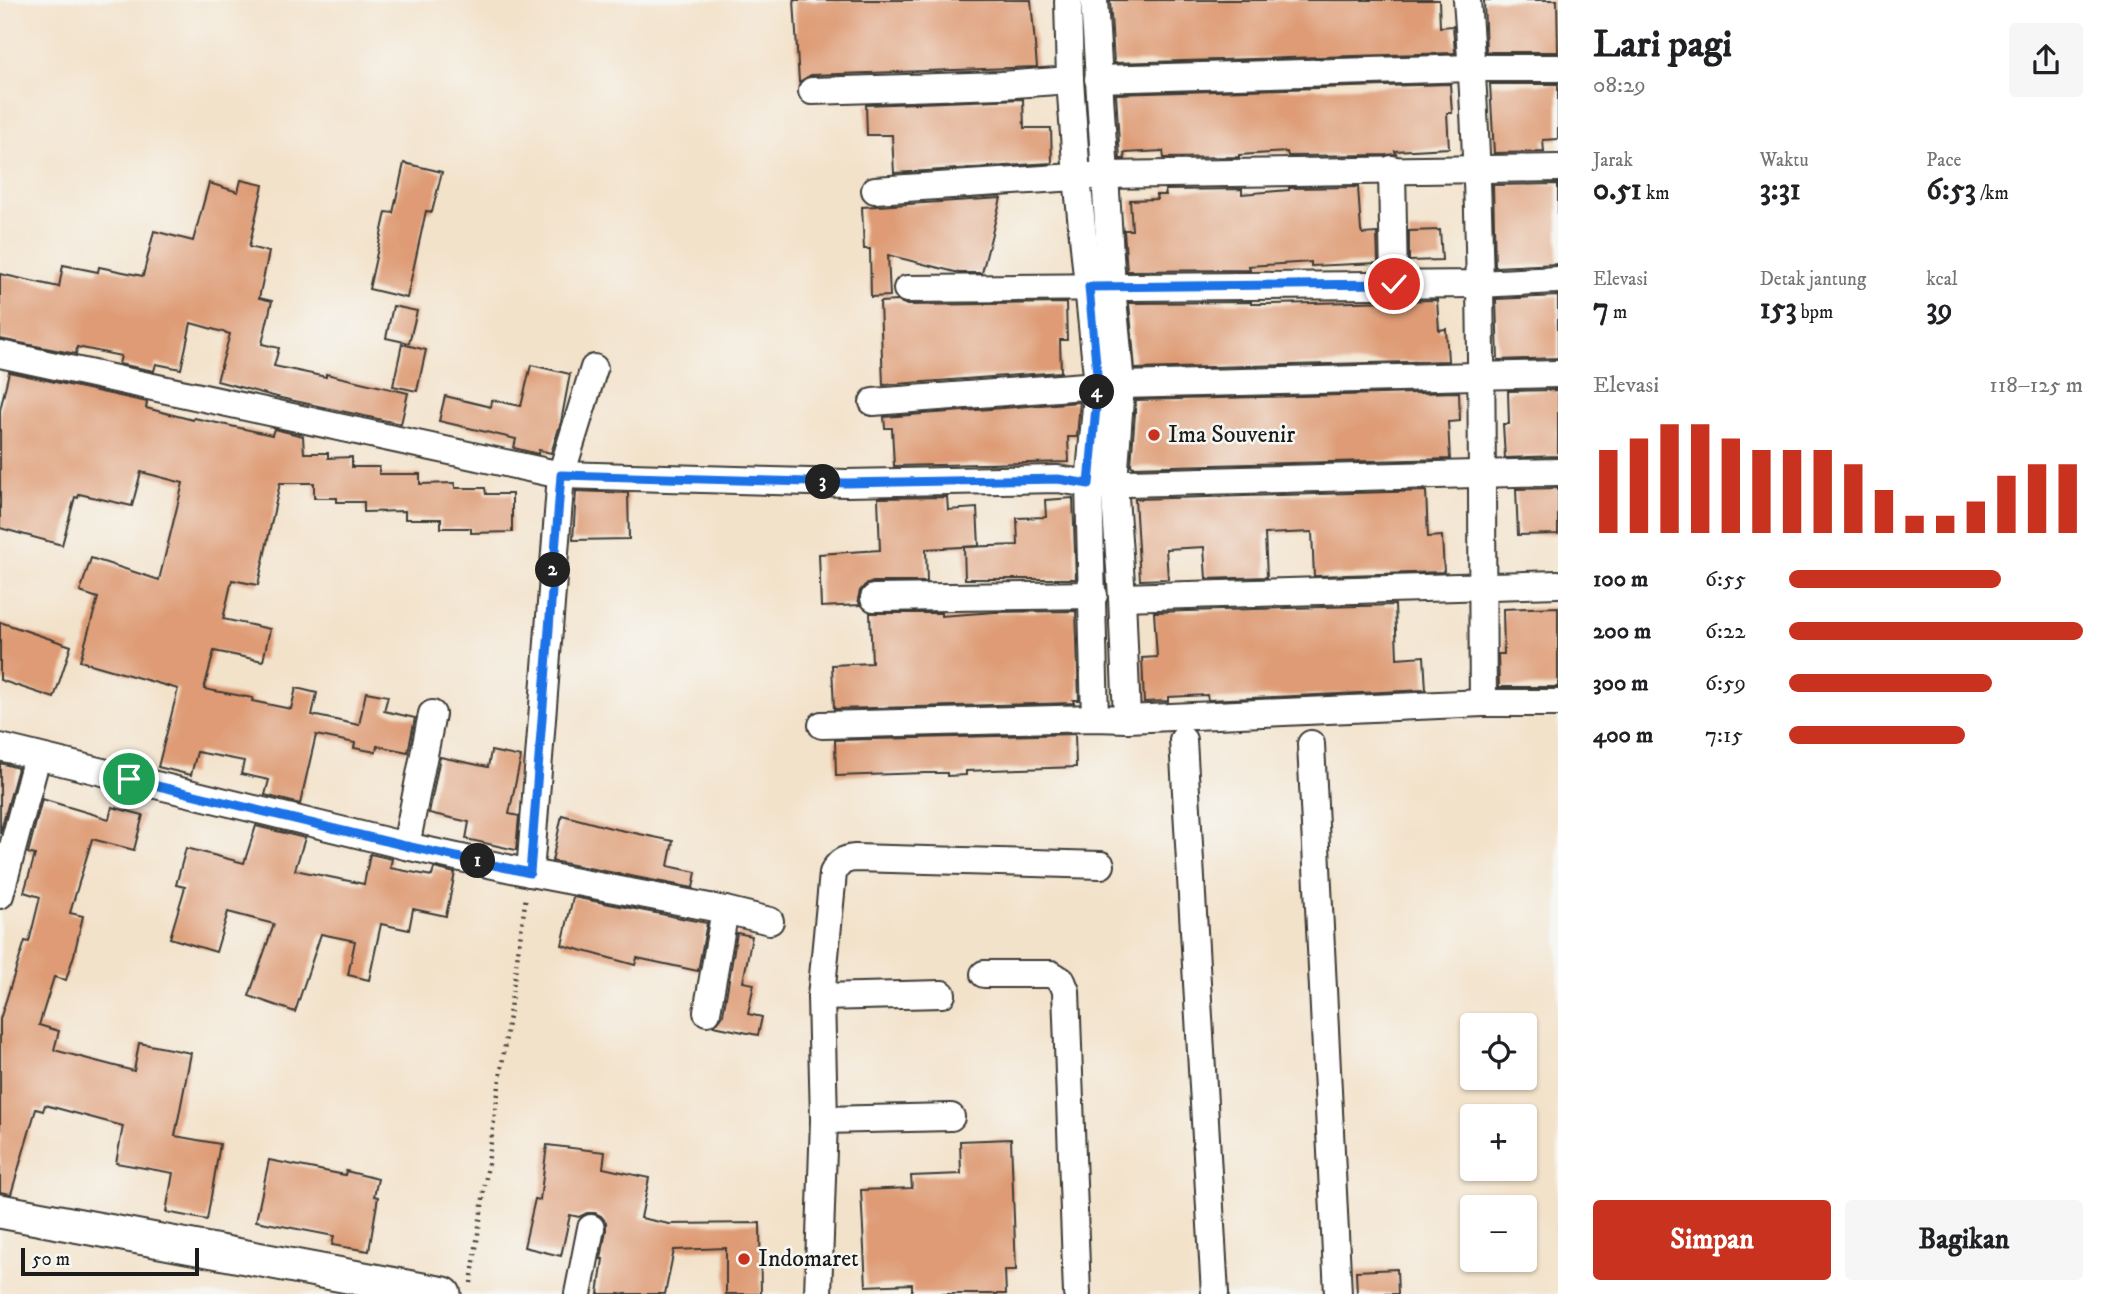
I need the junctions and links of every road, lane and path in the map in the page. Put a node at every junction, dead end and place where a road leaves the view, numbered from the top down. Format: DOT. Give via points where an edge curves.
graph roads {
  1 [pos="1068,0"];
  2 [pos="1094,0"];
  3 [pos="1467,0"];
  4 [pos="1472,68"];
  5 [pos="1558,68"];
  6 [pos="1098,79"];
  7 [pos="1070,80"];
  8 [pos="812,91"];
  9 [pos="1476,168"];
  10 [pos="1558,168"];
  11 [pos="1392,169"];
  12 [pos="1106,175"];
  13 [pos="1077,177"];
  14 [pos="875,190"];
  15 [pos="1558,280"];
  16 [pos="1394,284"];
  17 [pos="1478,284"];
  18 [pos="1101,287"];
  19 [pos="907,289"];
  20 [pos="0,354"];
  21 [pos="594,368"];
  22 [pos="1558,374"];
  23 [pos="1481,377"];
  24 [pos="1110,385"];
  25 [pos="873,402"];
  26 [pos="1558,472"];
  27 [pos="561,475"];
  28 [pos="1482,475"];
  29 [pos="1101,483"];
  30 [pos="1558,584"];
  31 [pos="1482,587"];
  32 [pos="1094,595"];
  33 [pos="1122,597"];
  34 [pos="874,598"];
  35 [pos="1483,703"];
  36 [pos="1558,703"];
  37 [pos="432,714"];
  38 [pos="1095,718"];
  39 [pos="1126,719"];
  40 [pos="822,725"];
  41 [pos="1183,740"];
  42 [pos="1311,744"];
  43 [pos="0,747"];
  44 [pos="37,757"];
  45 [pos="406,846"];
  46 [pos="1101,865"];
  47 [pos="530,873"];
  48 [pos="0,895"];
  49 [pos="726,910"];
  50 [pos="770,921"];
  51 [pos="984,974"];
  52 [pos="942,994"];
  53 [pos="821,997"];
  54 [pos="707,1012"];
  55 [pos="951,1117"];
  56 [pos="824,1120"];
  57 [pos="0,1211"];
  58 [pos="591,1228"];
  59 [pos="444,1294"];
  60 [pos="469,1294"];
  61 [pos="578,1294"];
  62 [pos="818,1294"];
  63 [pos="1077,1294"];
  64 [pos="1215,1294"];
  65 [pos="1338,1294"];
  1 -- 7 [label="street"];
  2 -- 6 [label="street"];
  3 -- 4 [label="street"];
  4 -- 5 [label="street"];
  4 -- 6 [label="street"];
  4 -- 9 [label="street"];
  6 -- 12 [label="street"];
  7 -- 8 [label="street"];
  7 -- 13 [label="street"];
  9 -- 10 [label="street"];
  9 -- 11 [label="street"];
  9 -- 17 [label="street"];
  11 -- 12 [label="street"];
  11 -- 16 [label="street"];
  12 -- 13 [label="street"];
  12 -- 18 [label="street"];
  13 -- 14 [label="street"];
  13 -- 18 [label="street"];
  15 -- 17 [label="street"];
  16 -- 17 [label="street"];
  16 -- 18 [label="street"];
  17 -- 23 [label="street"];
  18 -- 19 [label="street"];
  18 -- 24 [label="street"];
  20 -- 27 [label="street"];
  21 -- 27 [label="street"];
  22 -- 23 [label="street"];
  23 -- 24 [label="street"];
  23 -- 28 [label="street"];
  24 -- 25 [label="street"];
  24 -- 29 [label="street"];
  26 -- 28 [label="street"];
  27 -- 29 [label="street" via="846,483 1058,479"];
  27 -- 47 [label="street"];
  28 -- 29 [label="street"];
  28 -- 31 [label="street"];
  29 -- 32 [label="street"];
  29 -- 33 [label="street"];
  30 -- 31 [label="street"];
  31 -- 33 [label="street"];
  31 -- 35 [label="street"];
  32 -- 34 [label="street"];
  32 -- 38 [label="street"];
  33 -- 39 [label="street"];
  35 -- 36 [label="street"];
  35 -- 39 [label="street"];
  37 -- 45 [label="street"];
  38 -- 39 [label="street"];
  38 -- 40 [label="street"];
  41 -- 64 [label="street"];
  42 -- 65 [label="street"];
  43 -- 44 [label="street"];
  44 -- 45 [label="street"];
  44 -- 48 [label="street"];
  45 -- 47 [label="street"];
  46 -- 53 [label="street" via="845,858 833,873"];
  47 -- 49 [label="street"];
  47 -- 60 [label="path"];
  49 -- 50 [label="street"];
  49 -- 54 [label="street"];
  51 -- 63 [label="street" via="1051,974 1062,981 1066,991"];
  52 -- 53 [label="street"];
  53 -- 56 [label="street"];
  55 -- 56 [label="street"];
  56 -- 62 [label="street"];
  57 -- 59 [label="main road"];
  58 -- 61 [label="street"];
}
